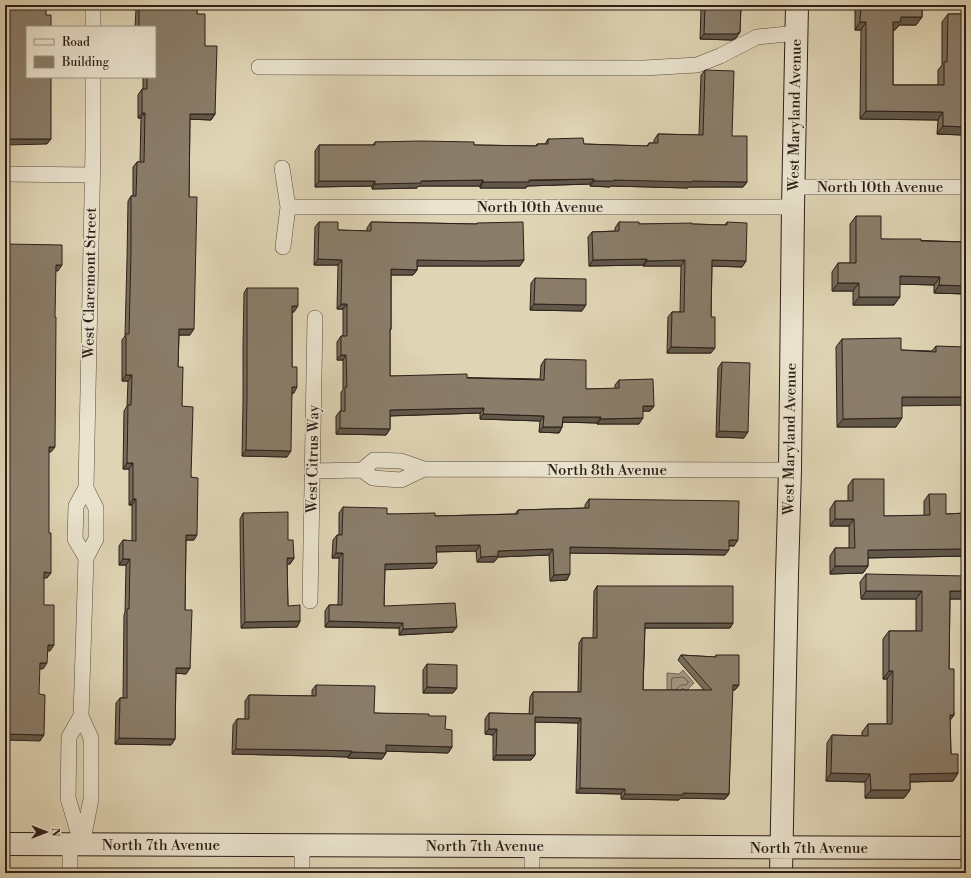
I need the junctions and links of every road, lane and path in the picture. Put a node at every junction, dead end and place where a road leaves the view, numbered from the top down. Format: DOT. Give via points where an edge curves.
graph roads {
  1 [pos="94,5"];
  2 [pos="797,5"];
  3 [pos="93,26"];
  4 [pos="797,33"];
  5 [pos="259,67"];
  6 [pos="93,78"];
  7 [pos="282,168"];
  8 [pos="5,174"];
  9 [pos="92,175"];
  10 [pos="966,187"];
  11 [pos="793,197"];
  12 [pos="288,207"];
  13 [pos="283,247"];
  14 [pos="315,318"];
  15 [pos="790,470"];
  16 [pos="313,471"];
  17 [pos="86,488"];
  18 [pos="86,558"];
  19 [pos="310,601"];
  20 [pos="81,716"];
  21 [pos="69,753"];
  22 [pos="91,753"];
  23 [pos="5,844"];
  24 [pos="76,845"];
  25 [pos="302,846"];
  26 [pos="532,847"];
  27 [pos="781,848"];
  28 [pos="966,848"];
  29 [pos="70,873"];
  30 [pos="302,873"];
  31 [pos="532,873"];
  32 [pos="781,873"];
  1 -- 3 [label="street"];
  2 -- 4 [label="main road, West Maryland Avenue"];
  4 -- 5 [label="street" via="757,37 697,65 644,68"];
  4 -- 11 [label="main road, West Maryland Avenue"];
  6 -- 9 [label="street, West Claremont Street"];
  7 -- 12 [label="street"];
  8 -- 9 [label="street"];
  9 -- 17 [label="street, West Claremont Street"];
  10 -- 11 [label="street, North 10th Avenue"];
  11 -- 12 [label="street, North 10th Avenue"];
  11 -- 15 [label="main road, West Maryland Avenue"];
  12 -- 13 [label="street"];
  14 -- 16 [label="street, West Citrus Way"];
  15 -- 16 [label="street, North 8th Avenue" via="424,469 401,480 373,478 362,470"];
  15 -- 27 [label="main road, West Maryland Avenue"];
  16 -- 19 [label="street, West Citrus Way"];
  17 -- 18 [label="street, West Claremont Street" via="96,508 96,540"];
  17 -- 18 [label="street, West Claremont Street" via="76,506 75,539"];
  18 -- 20 [label="street, West Claremont Street"];
  20 -- 21 [label="street, West Claremont Street" via="69,737"];
  20 -- 22 [label="street, West Claremont Street" via="91,738"];
  21 -- 22 [label="street"];
  21 -- 24 [label="street, West Claremont Street" via="68,798"];
  22 -- 24 [label="street, West Claremont Street" via="91,799"];
  23 -- 24 [label="main road, North 7th Avenue"];
  24 -- 25 [label="main road, North 7th Avenue"];
  24 -- 29 [label="street"];
  25 -- 26 [label="main road, North 7th Avenue"];
  25 -- 30 [label="street"];
  26 -- 27 [label="main road, North 7th Avenue"];
  26 -- 31 [label="street"];
  27 -- 28 [label="main road, North 7th Avenue"];
  27 -- 32 [label="main road, West Maryland Avenue"];
}
